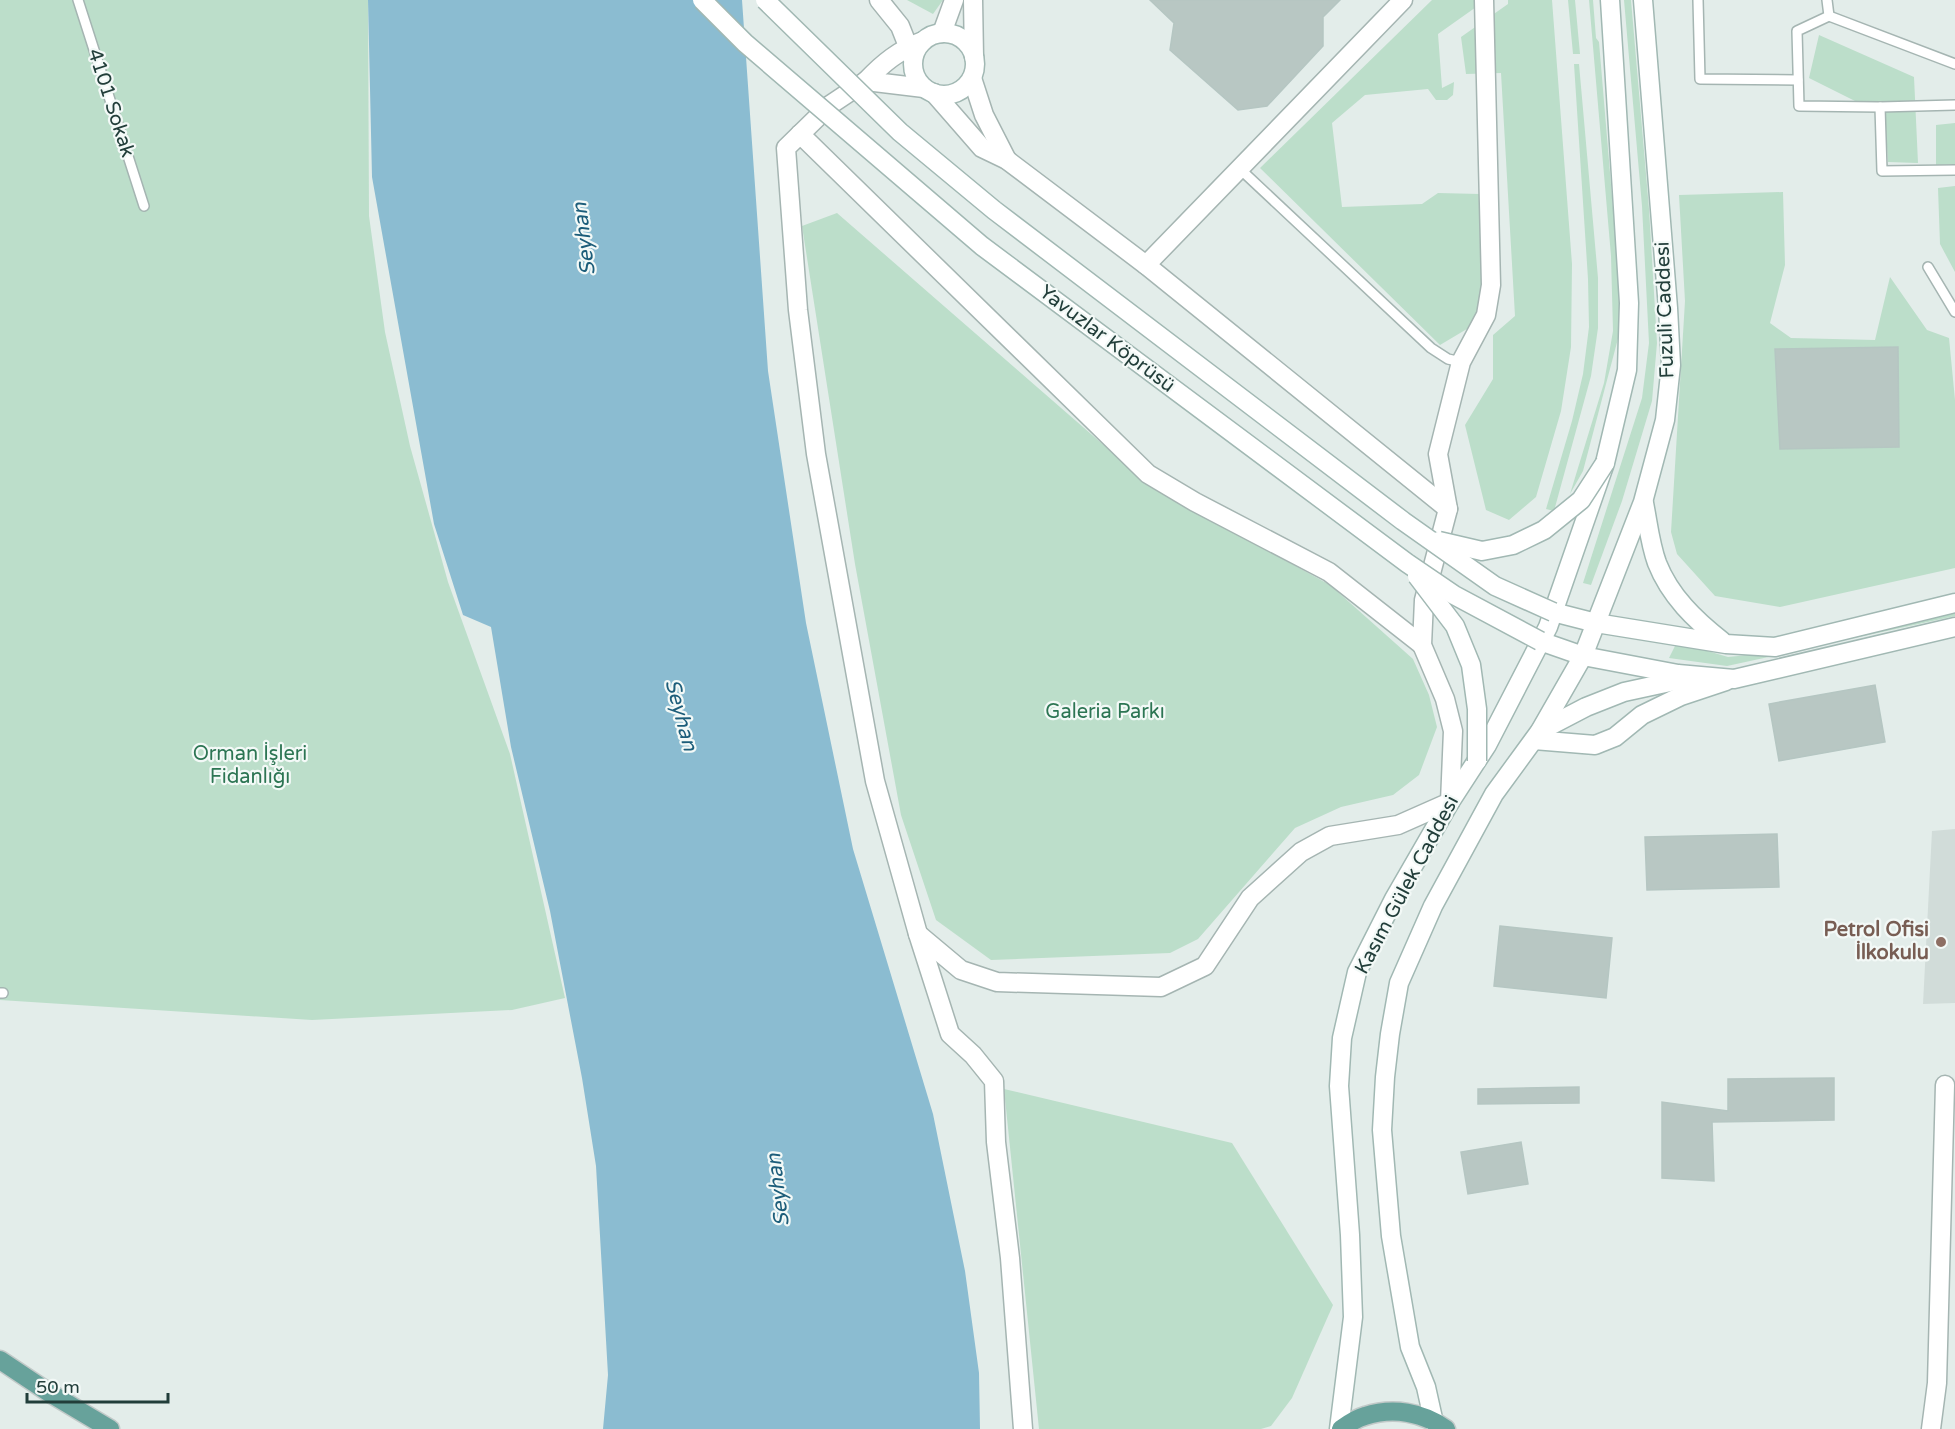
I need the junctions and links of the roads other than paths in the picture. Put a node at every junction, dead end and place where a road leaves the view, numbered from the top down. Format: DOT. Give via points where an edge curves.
graph roads {
  1 [pos="78,0"];
  2 [pos="702,0"];
  3 [pos="765,0"];
  4 [pos="879,0"];
  5 [pos="954,0"];
  6 [pos="973,0"];
  7 [pos="1403,0"];
  8 [pos="1484,0"];
  9 [pos="1610,0"];
  10 [pos="1642,0"];
  11 [pos="1698,0"];
  12 [pos="1827,0"];
  13 [pos="1828,16"];
  14 [pos="942,33"];
  15 [pos="915,49"];
  16 [pos="974,57"];
  17 [pos="1955,64"];
  18 [pos="972,78"];
  19 [pos="1798,80"];
  20 [pos="866,81"];
  21 [pos="929,91"];
  22 [pos="1955,105"];
  23 [pos="1880,107"];
  24 [pos="800,134"];
  25 [pos="1007,160"];
  26 [pos="1239,168"];
  27 [pos="1955,170"];
  28 [pos="144,206"];
  29 [pos="1146,265"];
  30 [pos="1928,267"];
  31 [pos="1955,312"];
  32 [pos="1461,362"];
  33 [pos="1605,463"];
  34 [pos="1644,502"];
  35 [pos="1449,509"];
  36 [pos="1426,537"];
  37 [pos="1407,563"];
  38 [pos="1955,603"];
  39 [pos="1596,623"];
  40 [pos="1547,626"];
  41 [pos="1955,627"];
  42 [pos="1726,644"];
  43 [pos="1422,645"];
  44 [pos="1586,650"];
  45 [pos="1699,676"];
  46 [pos="1734,679"];
  47 [pos="1537,735"];
  48 [pos="1477,761"];
  49 [pos="1450,802"];
  50 [pos="918,934"];
  51 [pos="1946,1085"];
  52 [pos="1949,1149"];
  53 [pos="1948,1255"];
  54 [pos="0,1360"];
  55 [pos="1946,1383"];
  56 [pos="1440,1426"];
  57 [pos="110,1429"];
  58 [pos="1023,1429"];
  59 [pos="1340,1429"];
  60 [pos="1931,1429"];
  1 -- 28 [label="lane, 4101 Sokak"];
  2 -- 37 [label="main road, Yavuzlar Köprüsü, bridge" via="745,43 982,246"];
  3 -- 36 [label="main road, Yavuzlar Köprüsü, bridge" via="900,132 994,210"];
  4 -- 15 [label="main road"];
  5 -- 14 [label="main road"];
  6 -- 16 [label="main road"];
  7 -- 26 [label="main road"];
  8 -- 32 [label="main road" via="1491,285 1486,315"];
  9 -- 33 [label="main road, Fuzuli Caddesi" via="1629,303 1627,370"];
  10 -- 34 [label="main road, Fuzuli Caddesi" via="1671,365 1665,420"];
  11 -- 19 [label="lane" via="1700,79"];
  12 -- 13 [label="lane"];
  13 -- 17 [label="lane"];
  13 -- 19 [label="lane" via="1797,31"];
  14 -- 15 [label="main road"];
  14 -- 16 [label="main road" via="962,39"];
  15 -- 20 [label="main road" via="886,61"];
  15 -- 21 [label="main road" via="917,80"];
  16 -- 18 [label="main road"];
  18 -- 21 [label="main road" via="956,93"];
  18 -- 25 [label="main road" via="984,115"];
  19 -- 23 [label="lane" via="1799,106"];
  20 -- 21 [label="main road"];
  20 -- 24 [label="main road" via="830,105"];
  21 -- 25 [label="main road" via="982,148"];
  22 -- 23 [label="lane"];
  23 -- 27 [label="lane" via="1882,171"];
  24 -- 43 [label="main road" via="1148,474 1329,572"];
  24 -- 50 [label="main road" via="786,148 798,310 816,454 875,781"];
  25 -- 29 [label="main road"];
  26 -- 29 [label="main road"];
  26 -- 32 [label="lane" via="1431,348"];
  29 -- 35 [label="main road"];
  30 -- 31 [label="lane"];
  32 -- 35 [label="main road" via="1438,454"];
  33 -- 36 [label="main road, bridge" via="1581,500 1544,530 1514,545 1482,551"];
  33 -- 40 [label="main road, Fuzuli Caddesi"];
  34 -- 39 [label="main road, Fuzuli Caddesi"];
  34 -- 42 [label="main road" via="1657,562 1667,583 1683,606"];
  35 -- 43 [label="main road" via="1424,600"];
  36 -- 40 [label="main road, Yavuzlar Köprüsü, bridge"];
  37 -- 40 [label="main road, Yavuzlar Köprüsü, bridge" via="1454,595"];
  37 -- 48 [label="main road, bridge" via="1455,626 1471,665 1477,709"];
  38 -- 42 [label="main road" via="1775,647"];
  39 -- 40 [label="main road"];
  39 -- 42 [label="main road"];
  39 -- 44 [label="main road, Fuzuli Caddesi"];
  40 -- 44 [label="main road"];
  40 -- 48 [label="main road, Kasım Gülek Caddesi"];
  41 -- 46 [label="main road"];
  43 -- 49 [label="main road" via="1445,699 1453,731"];
  44 -- 45 [label="main road"];
  44 -- 47 [label="main road, Kasım Gülek Caddesi"];
  45 -- 46 [label="main road"];
  45 -- 47 [label="main road" via="1624,692 1586,707"];
  46 -- 47 [label="main road" via="1681,696 1595,745"];
  47 -- 56 [label="main road, Kasım Gülek Caddesi" via="1494,794 1433,906 1400,983 1384,1077 1382,1130 1391,1236 1410,1347"];
  48 -- 49 [label="main road, Kasım Gülek Caddesi"];
  49 -- 50 [label="main road" via="1398,825 1330,836 1301,852 1251,898 1205,966 1161,987 997,982 962,970"];
  49 -- 59 [label="main road, Kasım Gülek Caddesi" via="1358,972 1342,1038 1339,1086 1353,1317"];
  50 -- 58 [label="main road" via="950,1034 994,1081 996,1142 1010,1258"];
  51 -- 52 [label="main road"];
  52 -- 53 [label="main road"];
  53 -- 55 [label="main road"];
  54 -- 57 [label="main road"];
  55 -- 60 [label="main road"];
  56 -- 59 [label="main road" via="1418,1414 1389,1411 1364,1416"];
}
